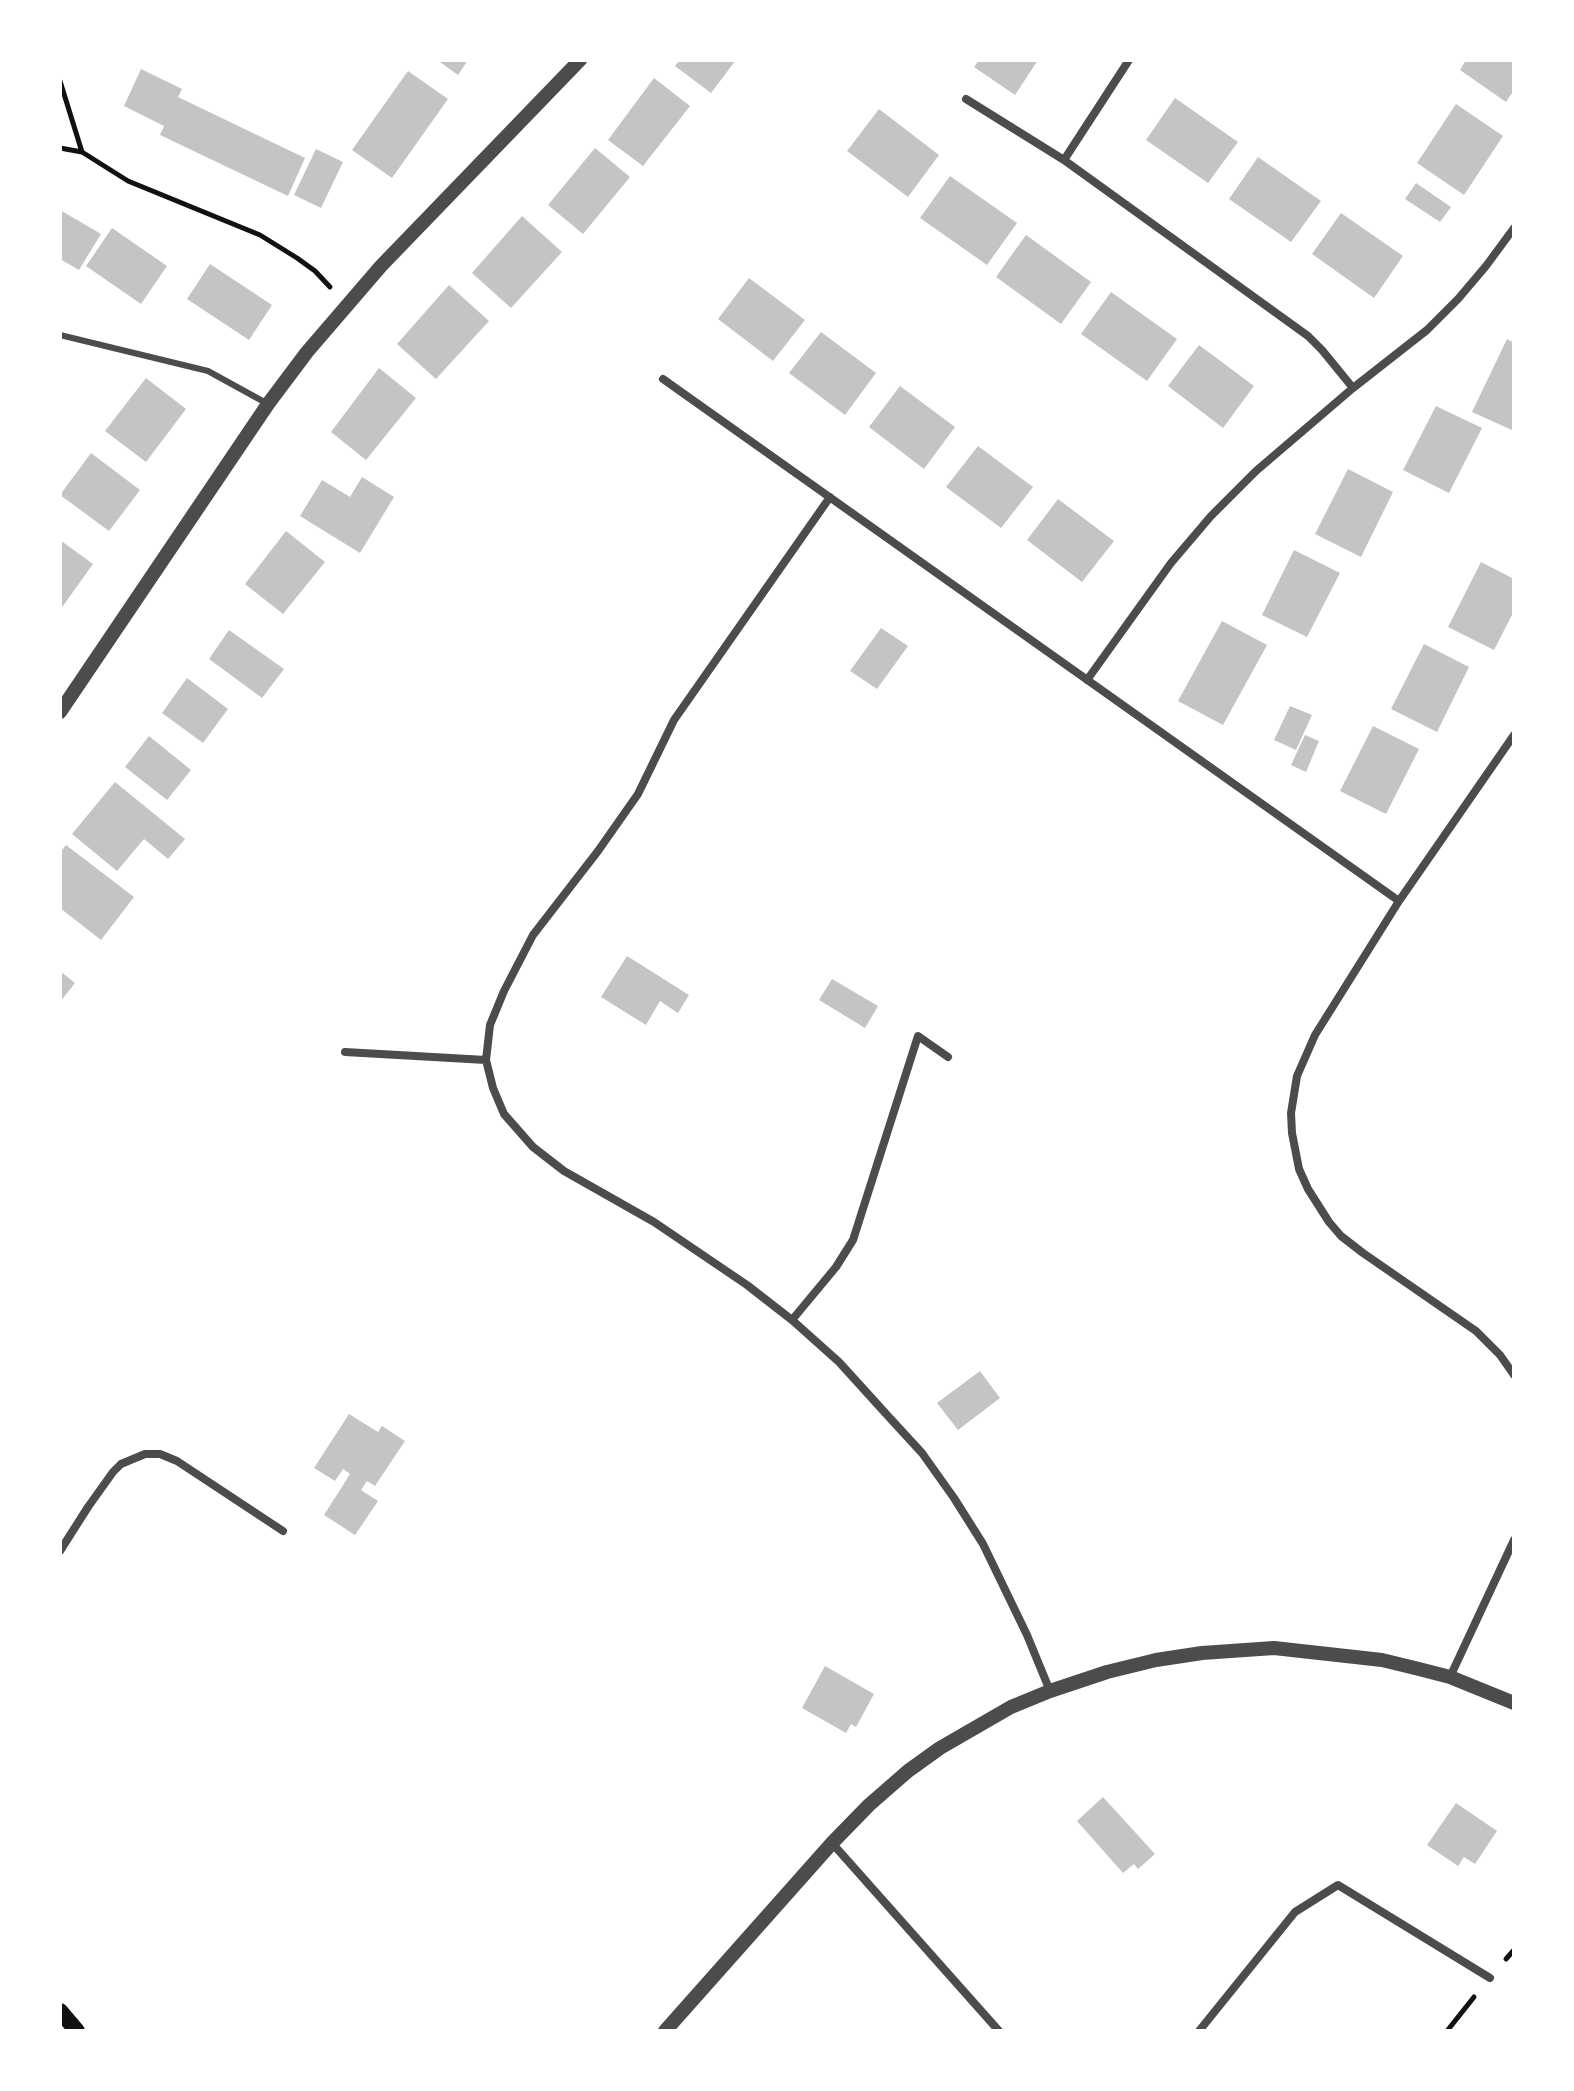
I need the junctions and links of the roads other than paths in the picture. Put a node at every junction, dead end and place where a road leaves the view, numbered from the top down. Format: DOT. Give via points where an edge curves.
graph roads {
  1 [pos="580,60"];
  2 [pos="1129,60"];
  3 [pos="966,99"];
  4 [pos="1064,160"];
  5 [pos="1514,228"];
  6 [pos="60,335"];
  7 [pos="663,379"];
  8 [pos="1353,388"];
  9 [pos="268,404"];
  10 [pos="830,497"];
  11 [pos="1087,680"];
  12 [pos="60,712"];
  13 [pos="1514,735"];
  14 [pos="1399,901"];
  15 [pos="345,1052"];
  16 [pos="948,1057"];
  17 [pos="486,1060"];
  18 [pos="792,1320"];
  19 [pos="1514,1375"];
  20 [pos="283,1531"];
  21 [pos="1514,1540"];
  22 [pos="60,1551"];
  23 [pos="1450,1677"];
  24 [pos="1050,1691"];
  25 [pos="1514,1703"];
  26 [pos="832,1843"];
  27 [pos="1490,1978"];
  28 [pos="60,2011"];
  29 [pos="77,2031"];
  30 [pos="665,2031"];
  31 [pos="999,2031"];
  32 [pos="1199,2031"];
  1 -- 9 [label="street" via="346,305"];
  2 -- 4 [label="street"];
  3 -- 4 [label="street"];
  4 -- 8 [label="street" via="1308,336"];
  5 -- 8 [label="street" via="1427,330"];
  6 -- 9 [label="lane" via="208,371"];
  7 -- 10 [label="street"];
  8 -- 11 [label="street" via="1211,516"];
  9 -- 12 [label="street"];
  10 -- 11 [label="street"];
  10 -- 17 [label="street" via="674,720 638,794 533,935 490,1025"];
  11 -- 14 [label="street"];
  13 -- 14 [label="street"];
  14 -- 19 [label="street" via="1315,1035 1297,1076 1291,1113 1299,1169 1318,1207 1341,1236 1476,1331"];
  15 -- 17 [label="street"];
  16 -- 18 [label="street" via="918,1036 853,1240"];
  17 -- 18 [label="street" via="504,1114 533,1147 666,1230"];
  18 -- 24 [label="street" via="839,1362 922,1453 954,1498 983,1544"];
  20 -- 22 [label="street" via="177,1461 145,1454 113,1472"];
  21 -- 23 [label="street"];
  23 -- 24 [label="street" via="1382,1660 1274,1648 1156,1660"];
  23 -- 25 [label="street"];
  24 -- 26 [label="street" via="940,1748 869,1805"];
  26 -- 30 [label="street"];
  26 -- 31 [label="street"];
  27 -- 32 [label="street" via="1338,1885 1295,1912"];
  28 -- 29 [label="main road"];
}
